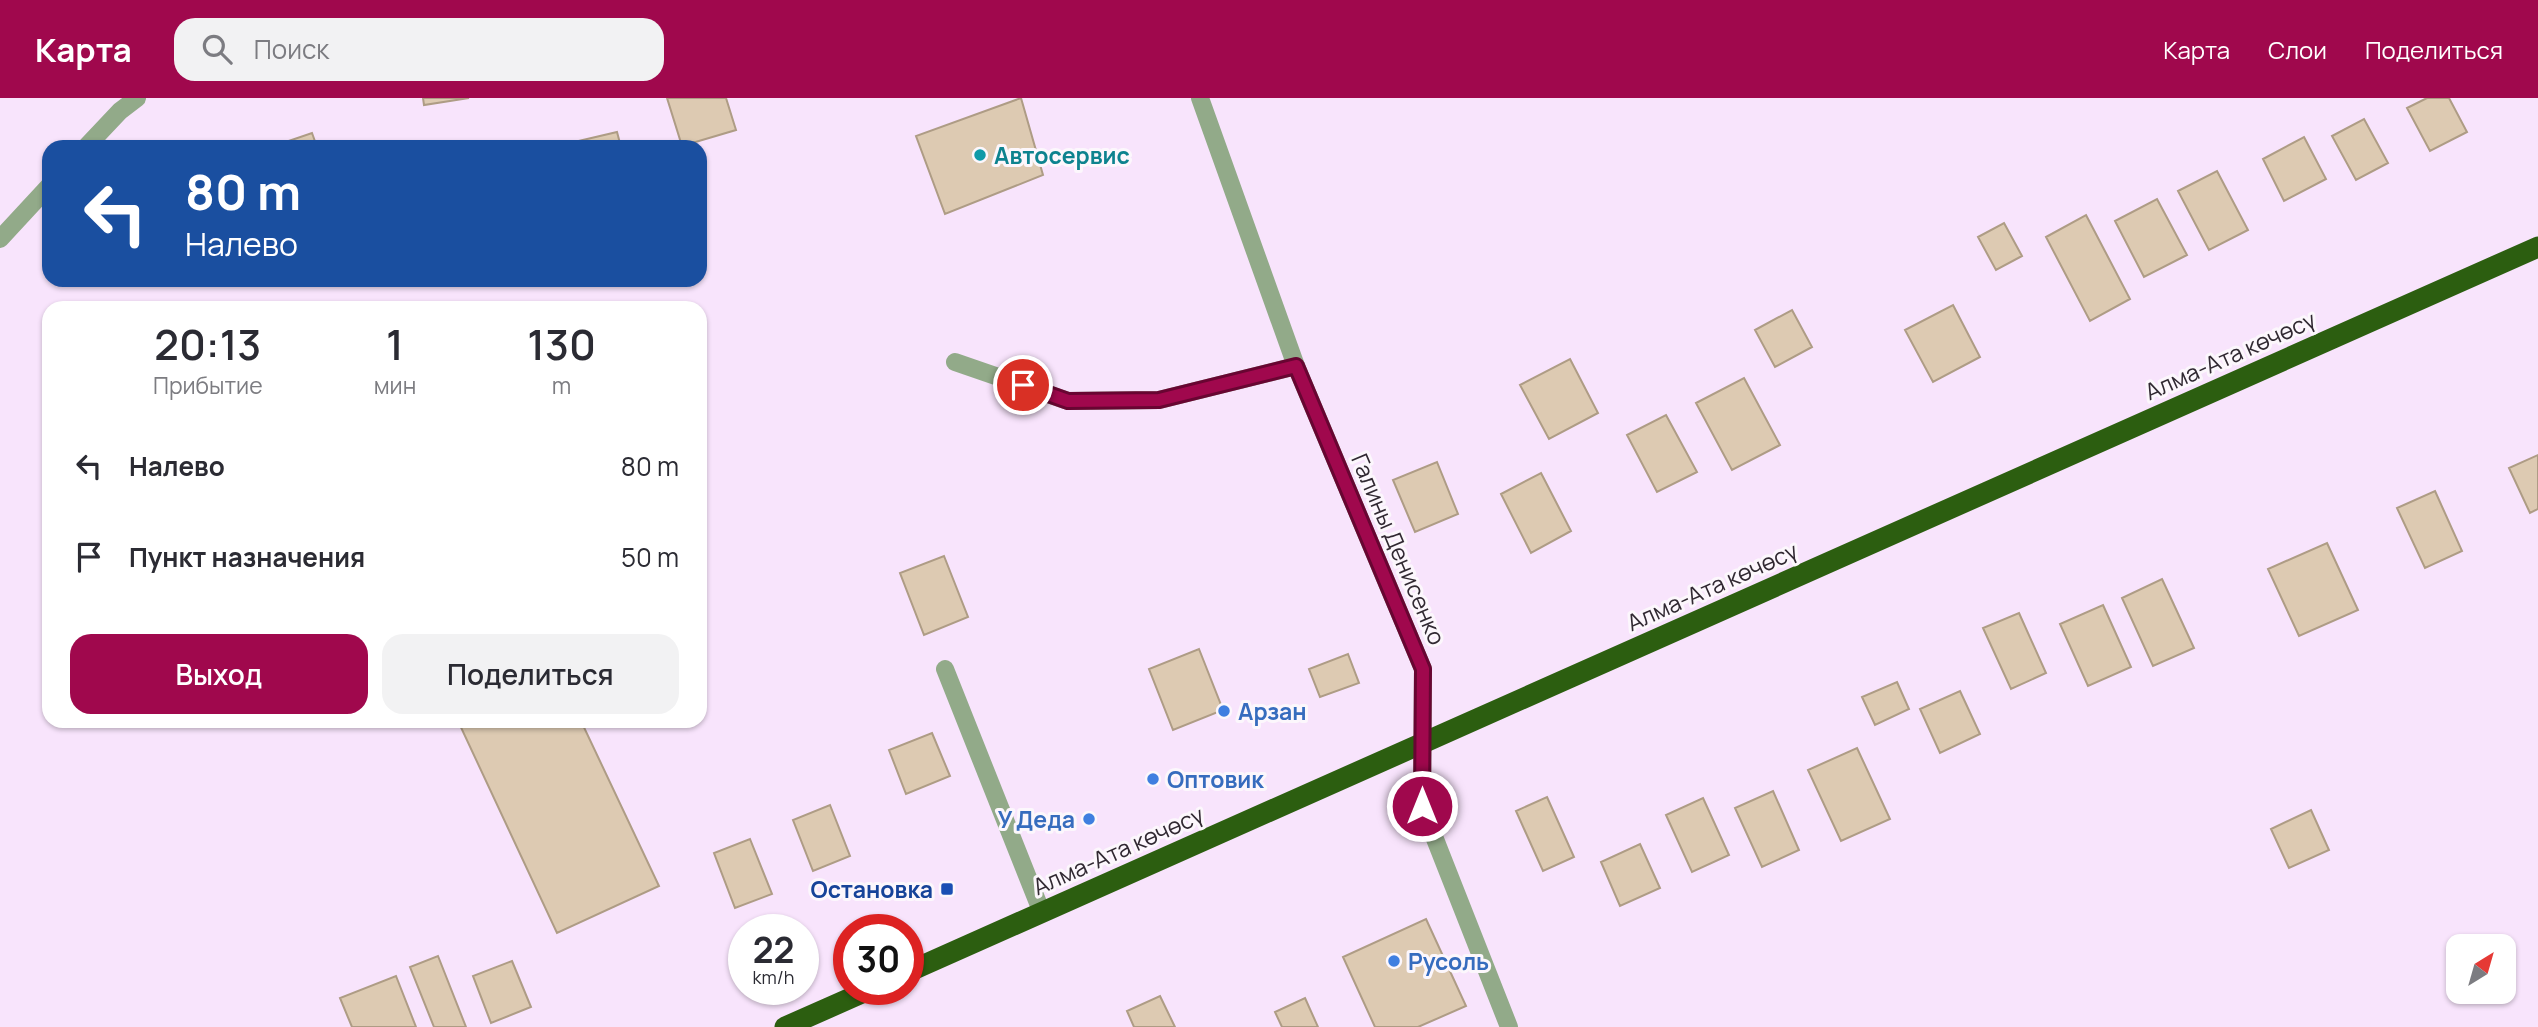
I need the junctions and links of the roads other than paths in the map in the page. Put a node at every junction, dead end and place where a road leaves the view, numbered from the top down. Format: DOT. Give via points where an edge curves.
graph roads {
  1 [pos="138,98"];
  2 [pos="1200,98"];
  3 [pos="93,140"];
  4 [pos="42,194"];
  5 [pos="0,239"];
  6 [pos="2538,247"];
  7 [pos="955,362"];
  8 [pos="1296,366"];
  9 [pos="945,668"];
  10 [pos="1422,744"];
  11 [pos="1042,913"];
  12 [pos="924,965"];
  13 [pos="835,1005"];
  14 [pos="785,1027"];
  15 [pos="1509,1027"];
  1 -- 3 [label="street"];
  2 -- 8 [label="street, Галины Денисенко"];
  4 -- 5 [label="street"];
  6 -- 10 [label="highway, Алма-Ата көчөсү"];
  7 -- 8 [label="street" via="1068,401 1159,400"];
  8 -- 10 [label="street, Галины Денисенко" via="1423,669"];
  9 -- 11 [label="street"];
  10 -- 11 [label="highway, Алма-Ата көчөсү"];
  10 -- 15 [label="street, Галины Денисенко" via="1422,806"];
  11 -- 12 [label="highway, Алма-Ата көчөсү"];
  13 -- 14 [label="highway"];
}
